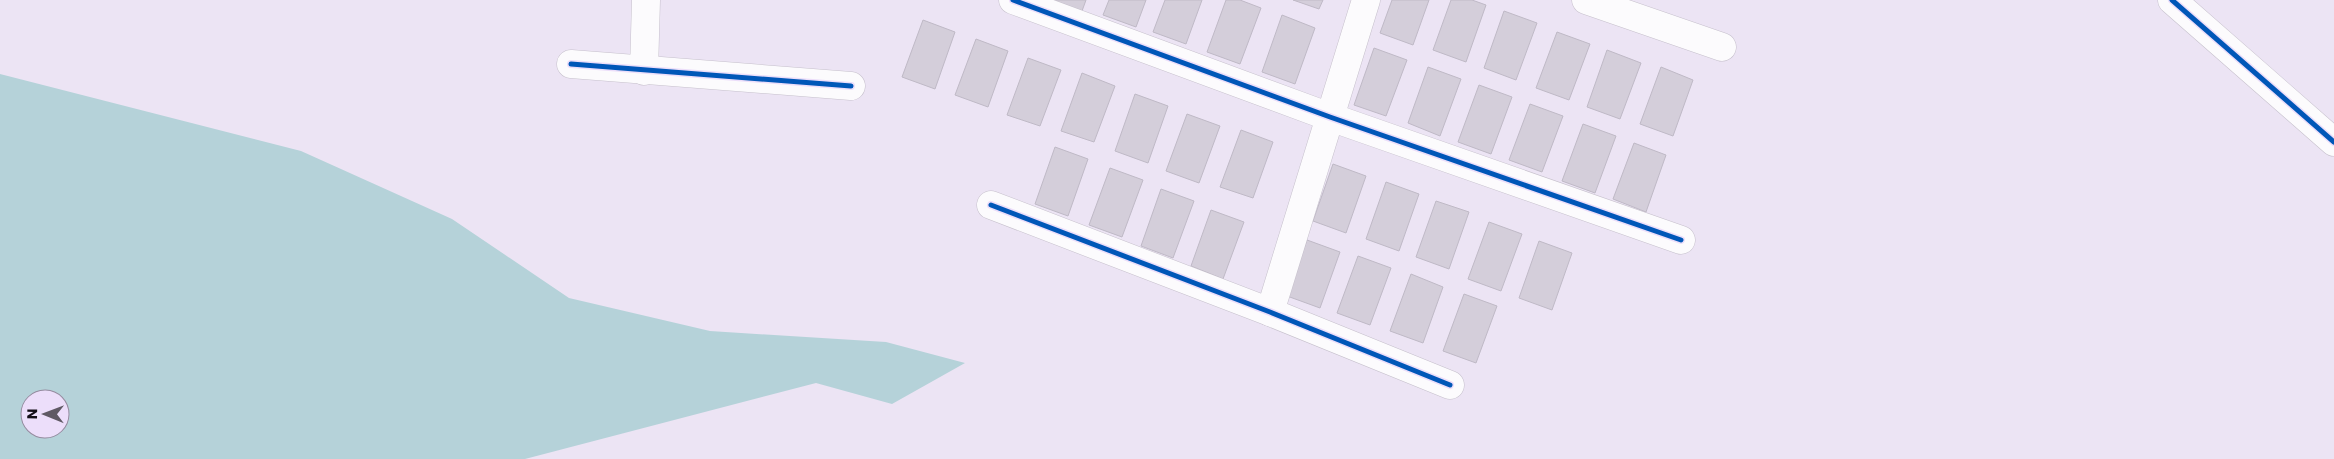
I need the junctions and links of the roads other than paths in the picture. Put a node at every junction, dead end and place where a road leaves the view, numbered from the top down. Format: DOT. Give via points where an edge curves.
graph roads {
  1 [pos="646,0"];
  2 [pos="1013,0"];
  3 [pos="1366,0"];
  4 [pos="1586,0"];
  5 [pos="2172,0"];
  6 [pos="1722,47"];
  7 [pos="571,64"];
  8 [pos="644,71"];
  9 [pos="852,86"];
  10 [pos="1330,117"];
  11 [pos="2334,142"];
  12 [pos="990,205"];
  13 [pos="1681,240"];
  14 [pos="1270,312"];
  15 [pos="1450,384"];
  1 -- 8 [label="street"];
  2 -- 10 [label="street"];
  3 -- 10 [label="street"];
  4 -- 6 [label="street"];
  5 -- 11 [label="street"];
  7 -- 8 [label="street"];
  8 -- 9 [label="street"];
  10 -- 13 [label="street"];
  10 -- 14 [label="street"];
  12 -- 14 [label="street"];
  14 -- 15 [label="street"];
}
